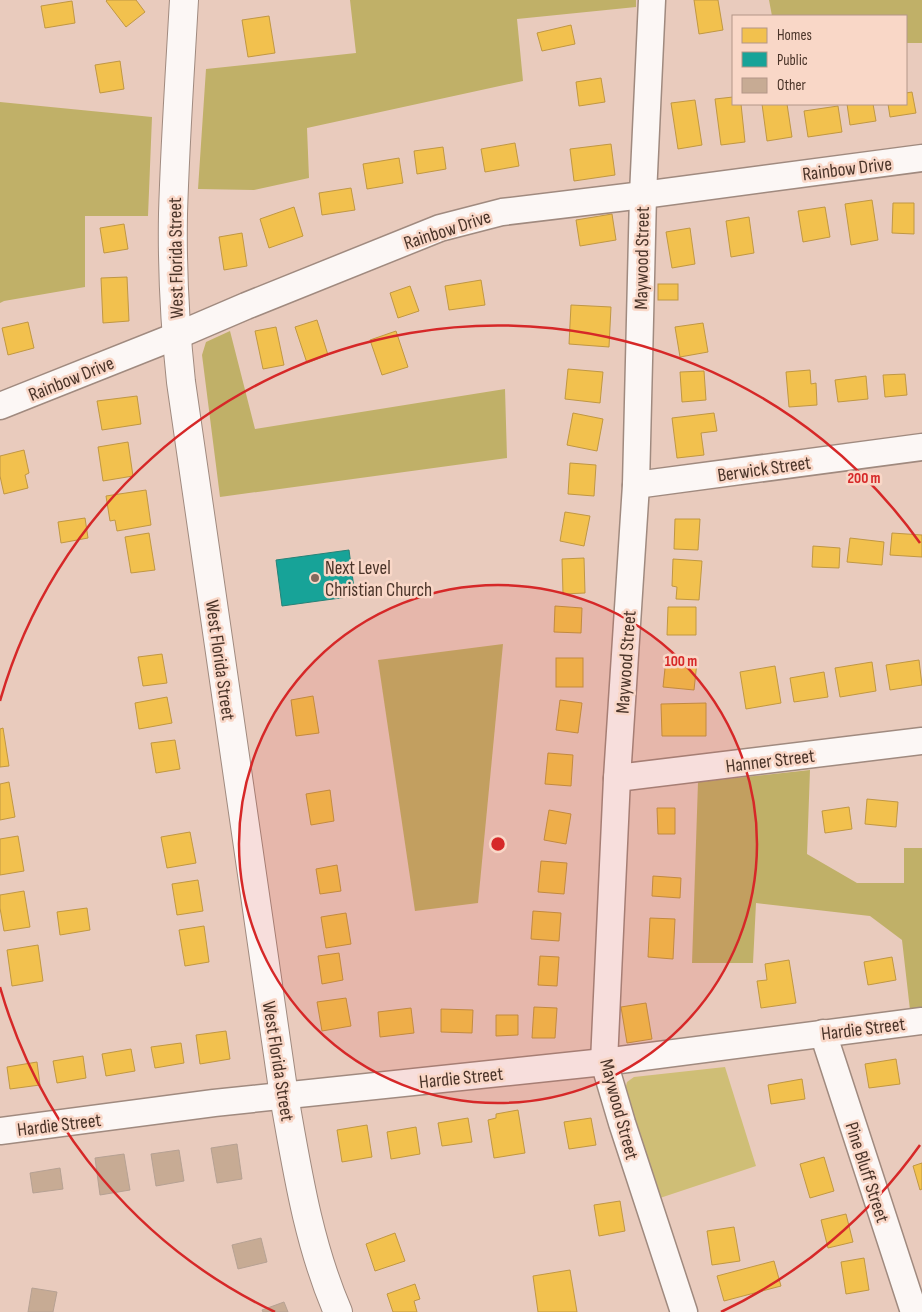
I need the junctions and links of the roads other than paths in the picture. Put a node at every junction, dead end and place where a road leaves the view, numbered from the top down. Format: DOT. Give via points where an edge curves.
graph roads {
  1 [pos="184,0"];
  2 [pos="652,0"];
  3 [pos="922,158"];
  4 [pos="643,195"];
  5 [pos="176,336"];
  6 [pos="0,406"];
  7 [pos="922,447"];
  8 [pos="636,485"];
  9 [pos="922,741"];
  10 [pos="617,778"];
  11 [pos="922,1021"];
  12 [pos="823,1033"];
  13 [pos="604,1062"];
  14 [pos="284,1096"];
  15 [pos="0,1131"];
  16 [pos="338,1312"];
  17 [pos="684,1312"];
  18 [pos="914,1312"];
  1 -- 5 [label="main road, West Florida Street" via="173,214"];
  2 -- 4 [label="street, Maywood Street"];
  3 -- 4 [label="street, Rainbow Drive"];
  4 -- 5 [label="street, Rainbow Drive" via="502,212 440,228"];
  4 -- 8 [label="street, Maywood Street"];
  5 -- 6 [label="street, Rainbow Drive"];
  5 -- 14 [label="main road, West Florida Street"];
  7 -- 8 [label="street, Berwick Street"];
  8 -- 10 [label="street, Maywood Street"];
  9 -- 10 [label="street, Hanner Street"];
  10 -- 13 [label="street, Maywood Street"];
  11 -- 12 [label="street, Hardie Street"];
  12 -- 13 [label="street, Hardie Street"];
  12 -- 18 [label="street, Pine Bluff Street"];
  13 -- 14 [label="street, Hardie Street"];
  13 -- 17 [label="street, Maywood Street"];
  14 -- 15 [label="street, Hardie Street"];
  14 -- 16 [label="main road, West Florida Street" via="305,1211"];
}
